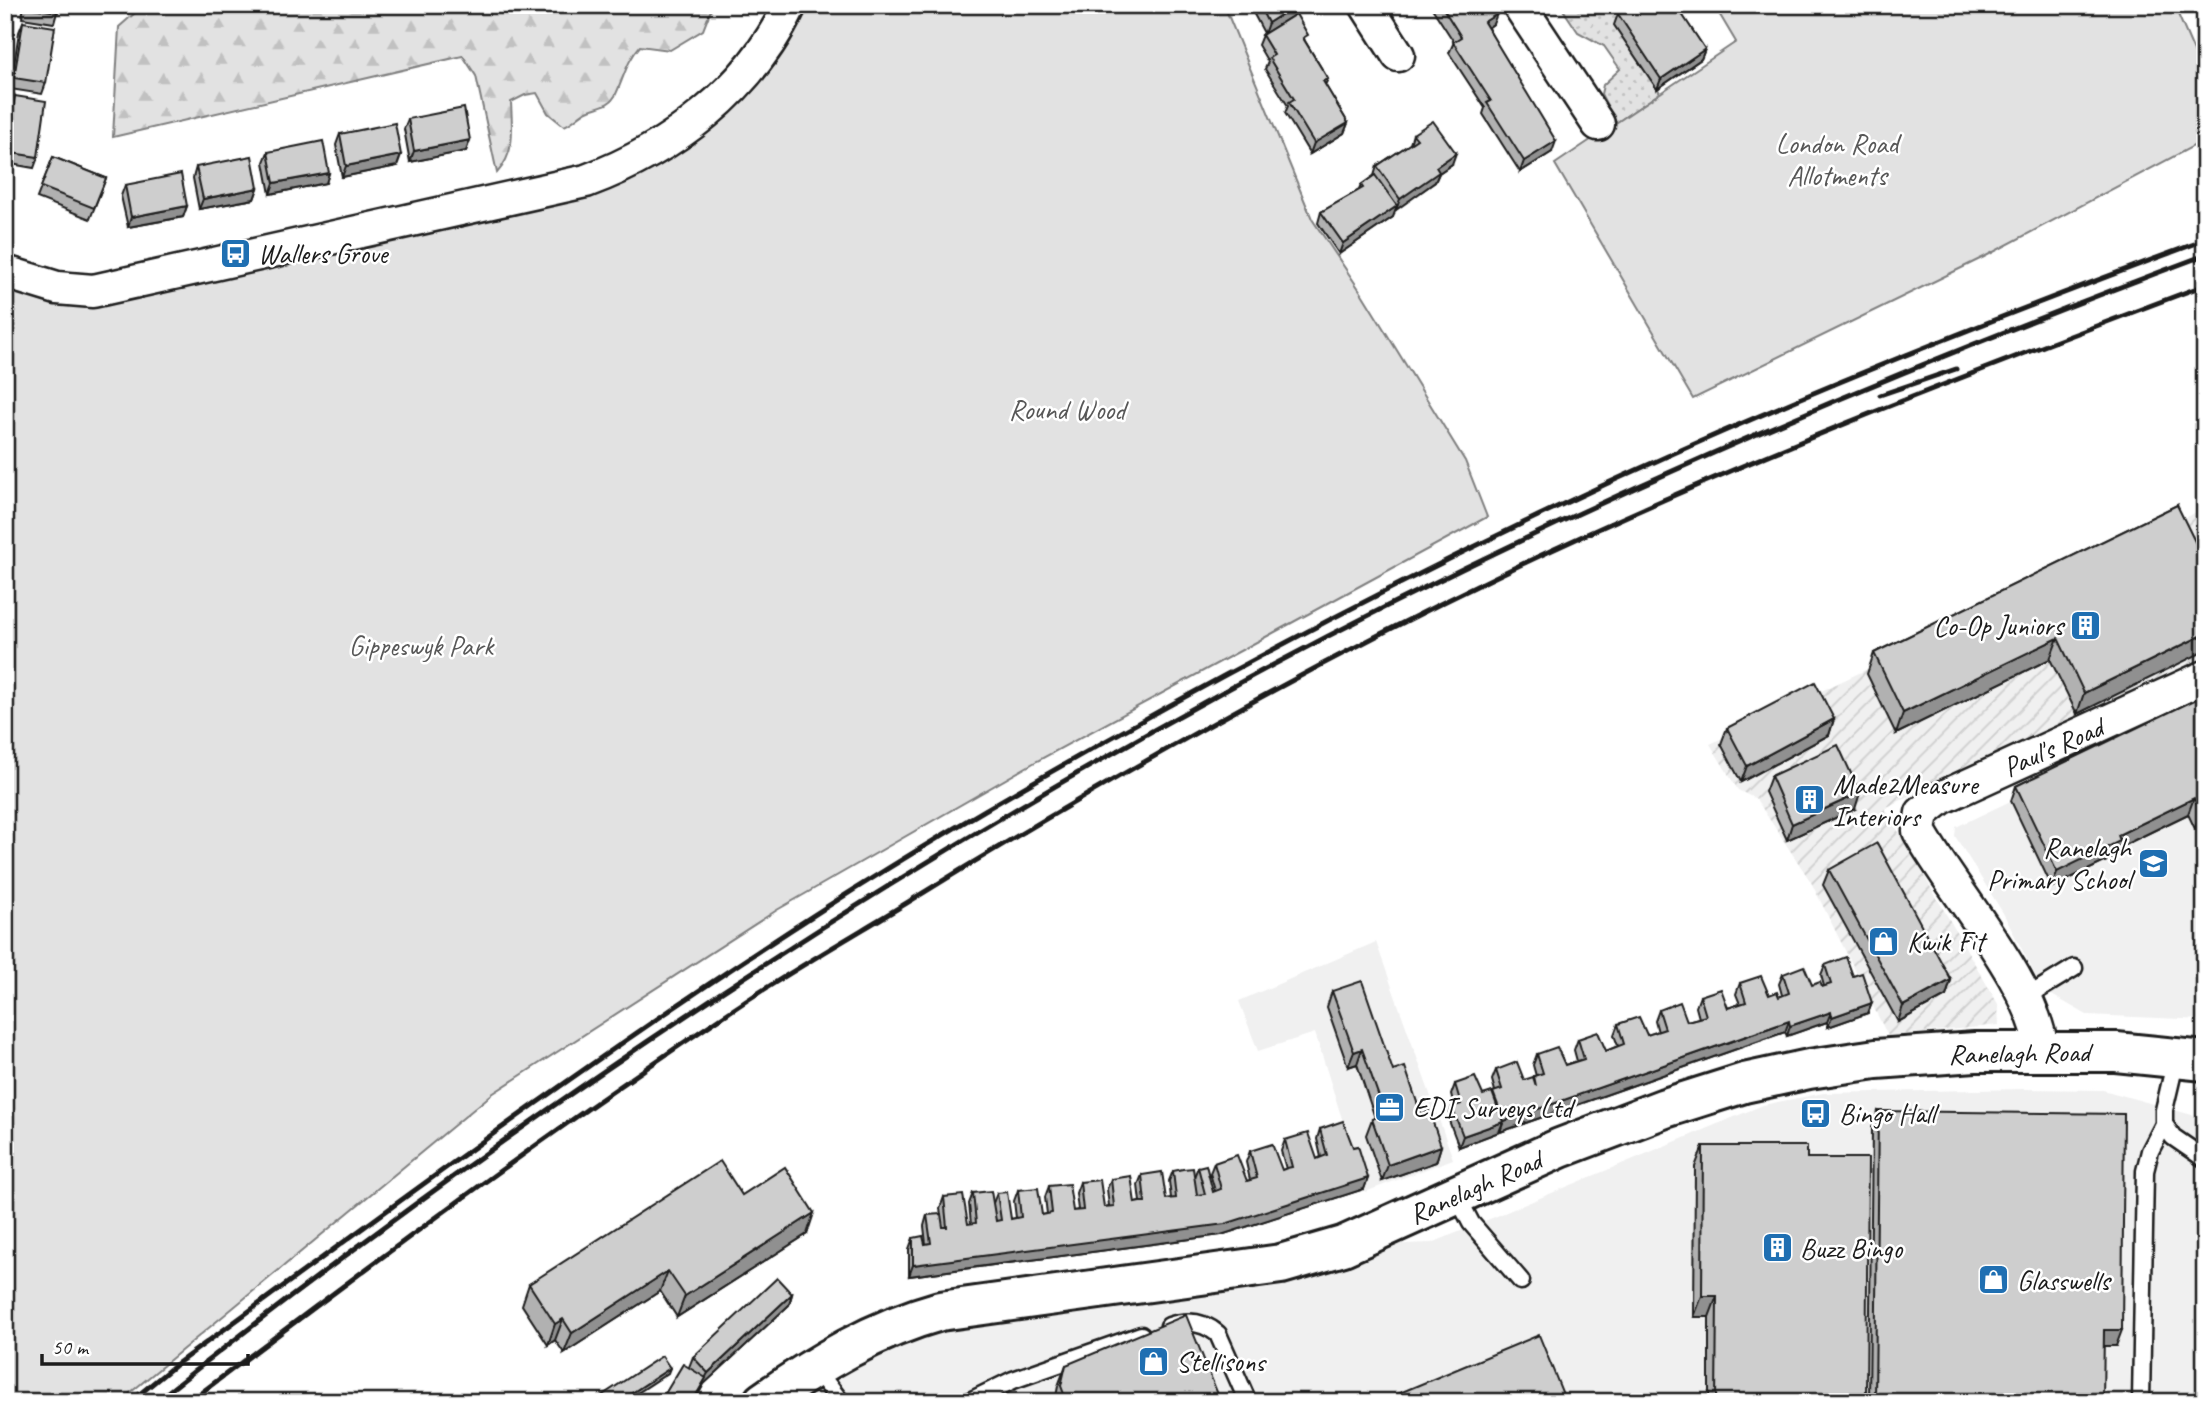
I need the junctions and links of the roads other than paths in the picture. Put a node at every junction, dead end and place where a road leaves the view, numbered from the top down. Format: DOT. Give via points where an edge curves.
graph roads {
  1 [pos="790,5"];
  2 [pos="1366,5"];
  3 [pos="1519,5"];
  4 [pos="1398,55"];
  5 [pos="1598,124"];
  6 [pos="5,272"];
  7 [pos="2205,677"];
  8 [pos="2074,968"];
  9 [pos="2025,998"];
  10 [pos="2042,1051"];
  11 [pos="2191,1058"];
  12 [pos="2164,1124"];
  13 [pos="2205,1159"];
  14 [pos="1457,1196"];
  15 [pos="1521,1280"];
  16 [pos="813,1366"];
  17 [pos="763,1402"];
  18 [pos="841,1402"];
  19 [pos="968,1402"];
  20 [pos="1248,1402"];
  21 [pos="2141,1402"];
  1 -- 6 [label="street" via="752,66 715,104 663,145 586,181 93,291 57,288"];
  2 -- 4 [label="street"];
  3 -- 5 [label="street"];
  7 -- 9 [label="street, Paul's Road" via="1941,798 1922,813 1918,822 1924,839"];
  8 -- 9 [label="lane"];
  9 -- 10 [label="street, Paul's Road"];
  10 -- 11 [label="main road, Ranelagh Road"];
  10 -- 14 [label="main road, Ranelagh Road" via="1876,1059 1744,1083 1560,1148"];
  11 -- 12 [label="lane" via="2164,1110"];
  12 -- 13 [label="lane" via="2173,1137"];
  12 -- 21 [label="lane" via="2150,1151 2144,1182"];
  14 -- 15 [label="lane" via="1471,1223"];
  14 -- 16 [label="main road, Ranelagh Road" via="1343,1246 1281,1264 940,1311 901,1322"];
  16 -- 17 [label="main road, Ranelagh Road"];
  16 -- 18 [label="lane"];
  19 -- 20 [label="lane" via="1013,1380 1181,1322 1209,1326 1218,1334"];
}
